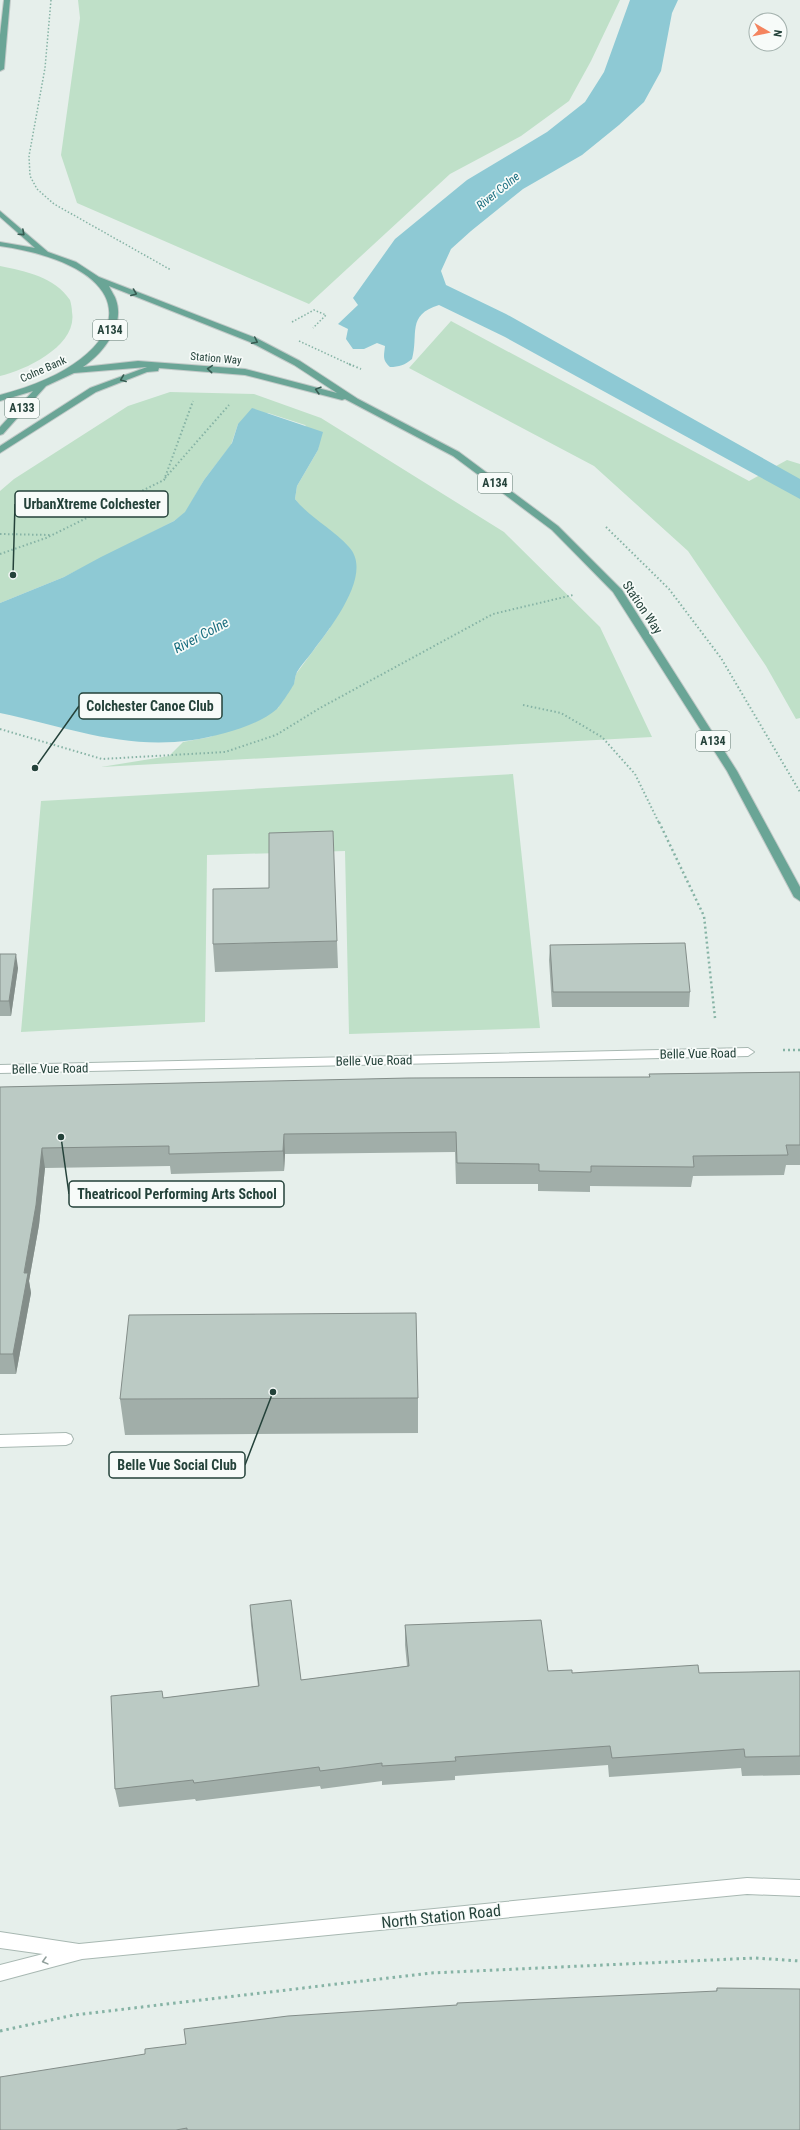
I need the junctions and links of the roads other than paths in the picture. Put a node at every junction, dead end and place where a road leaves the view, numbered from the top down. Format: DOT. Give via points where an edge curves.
graph roads {
  1 [pos="7,0"];
  2 [pos="0,69"];
  3 [pos="0,213"];
  4 [pos="0,244"];
  5 [pos="44,252"];
  6 [pos="97,279"];
  7 [pos="174,366"];
  8 [pos="72,370"];
  9 [pos="44,384"];
  10 [pos="0,398"];
  11 [pos="355,401"];
  12 [pos="0,432"];
  13 [pos="0,450"];
  14 [pos="800,897"];
  15 [pos="748,1052"];
  16 [pos="0,1069"];
  17 [pos="66,1440"];
  18 [pos="0,1441"];
  19 [pos="800,1888"];
  20 [pos="0,1940"];
  21 [pos="82,1951"];
  22 [pos="0,1973"];
  1 -- 2 [label="main road"];
  3 -- 5 [label="main road, one-way"];
  4 -- 5 [label="main road, Colne Bank / A134"];
  5 -- 6 [label="main road, Colne Bank / A134" via="72,263"];
  6 -- 8 [label="main road, Colne Bank / A134" via="107,291 114,308 111,329 99,348"];
  6 -- 11 [label="main road, Station Way / A134, one-way" via="253,340 297,363"];
  7 -- 8 [label="main road, Station Way / A134" via="138,364"];
  11 -- 7 [label="main road, Station Way / A134, one-way" via="245,372"];
  7 -- 13 [label="main road, one-way" via="146,370 93,390"];
  8 -- 9 [label="main road, Colne Bank / A134"];
  9 -- 10 [label="main road, Colne Bank / A134"];
  9 -- 12 [label="main road, A133"];
  11 -- 14 [label="main road, Station Way / A134" via="456,454 555,528 617,590 732,771"];
  15 -- 16 [label="street, Belle Vue Road"];
  17 -- 18 [label="street"];
  19 -- 21 [label="street, North Station Road" via="747,1886"];
  20 -- 21 [label="street, North Station Road"];
  21 -- 22 [label="street, North Station Road, one-way"];
}
